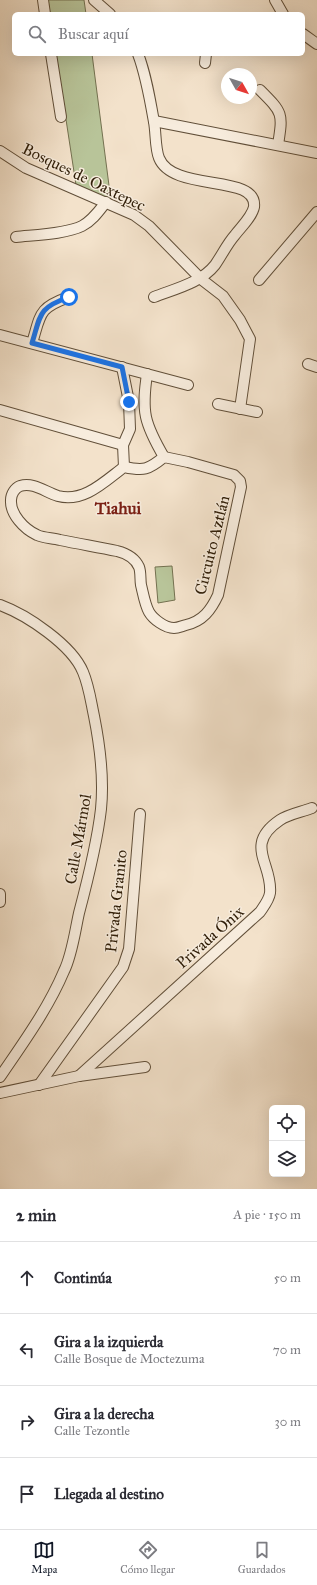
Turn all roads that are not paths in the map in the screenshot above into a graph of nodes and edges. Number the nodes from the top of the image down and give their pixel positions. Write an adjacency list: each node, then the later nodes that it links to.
1 (43, 0): 4 (street)
2 (94, 0): 5 (street)
3 (275, 0): 6 (street)
4 (45, 12)
5 (108, 12)
6 (282, 12)
7 (305, 35): 8 (street)
8 (317, 44)
9 (51, 56): 12 (street)
10 (139, 56): 13 (street)
11 (260, 90): 14 (street)
12 (61, 117)
13 (154, 121): 14 (street); 20 (street)
14 (278, 145): 16 (street)
15 (0, 151): 17 (street, Bosques de Oaxtepec)
16 (317, 153)
17 (106, 202): 19 (street); 20 (street, Bosques de Oaxtepec)
18 (317, 212): 21 (street)
19 (16, 237)
20 (201, 279): 23 (street); 30 (street, Bosques de Oaxtepec)
21 (259, 280)
22 (69, 297): 25 (street)
23 (154, 297)
24 (0, 335): 25 (street)
25 (32, 343): 26 (street)
26 (122, 367): 27 (street); 33 (street)
27 (147, 374): 28 (street); 34 (street)
28 (188, 385)
29 (218, 404): 30 (street)
30 (240, 408): 32 (street)
31 (0, 410): 33 (street)
32 (257, 412)
33 (123, 445): 35 (street)
34 (164, 457): 35 (street); 35 (street, Circuito Aztlán)
35 (124, 467)
36 (0, 606): 43 (street, Calle Mármol)
37 (312, 808): 42 (street, Privada Ónix)
38 (140, 814): 44 (street, Privada Granito)
39 (0, 894): 40 (street)
40 (0, 902)
41 (145, 1067): 42 (street)
42 (79, 1076): 44 (street)
43 (0, 1077)
44 (39, 1085): 45 (street)
45 (0, 1092)

